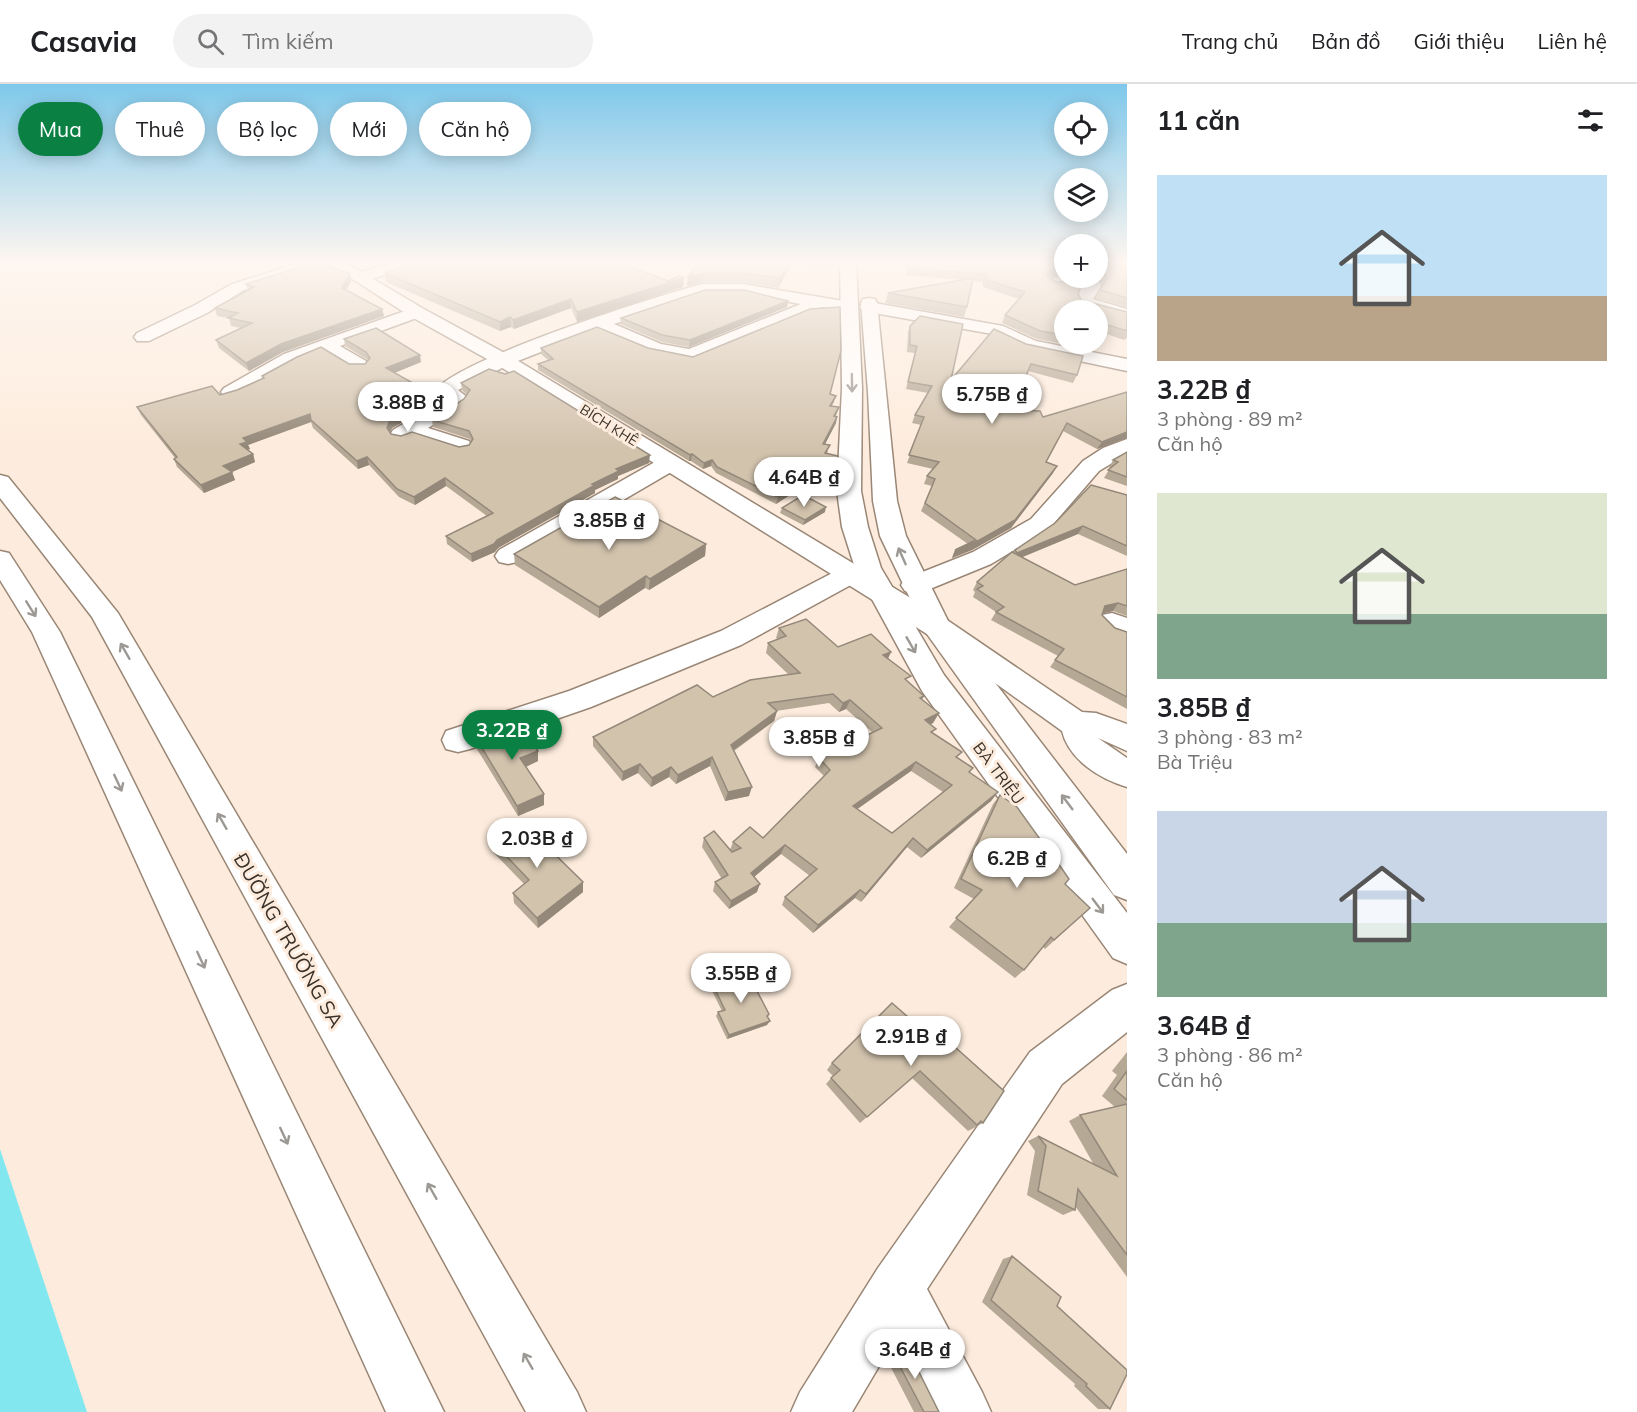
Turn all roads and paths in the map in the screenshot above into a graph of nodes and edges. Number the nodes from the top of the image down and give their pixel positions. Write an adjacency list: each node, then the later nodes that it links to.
1 (170, 324): 10 (main road)
2 (383, 324): 11 (main road)
3 (438, 324): 12 (main road, BÍCH KHÊ)
4 (595, 324): 12 (main road)
5 (599, 324): 6 (main road)
6 (776, 324)
7 (858, 324): 24 (main road, BÀ TRIỆU, one-way to 24)
8 (863, 324): 23 (main road, one-way to 8)
9 (965, 324): 13 (main road)
10 (143, 337)
11 (324, 345): 14 (main road); 15 (main road)
12 (503, 360): 16 (main road); 18 (main road, BÍCH KHÊ)
13 (1126, 360)
14 (359, 365)
15 (231, 392)
16 (461, 446)
17 (1127, 446): 23 (main road)
18 (670, 463): 20 (main road); 22 (main road, BÍCH KHÊ)
19 (0, 482): 35 (main road, ĐƯỜNG TRƯỜNG SA, one-way to 19)
20 (508, 556)
21 (0, 559): 34 (main road, one-way to 34)
22 (849, 575): 24 (main road, BÍCH KHÊ); 28 (main road)
23 (915, 585): 25 (main road)
24 (881, 595): 25 (main road, BÍCH KHÊ); 31 (main road, BÀ TRIỆU, one-way to 31)
25 (937, 627): 26 (main road, BÍCH KHÊ); 30 (main road, one-way to 25)
26 (1077, 725): 27 (main road); 29 (main road)
27 (1127, 739)
28 (458, 740)
29 (1127, 774)
30 (1127, 883)
31 (1127, 945)
32 (1127, 1005): 33 (main road)
33 (897, 1287): 36 (main road); 37 (main road)
34 (416, 1412)
35 (557, 1412)
36 (820, 1412)
37 (962, 1412)

